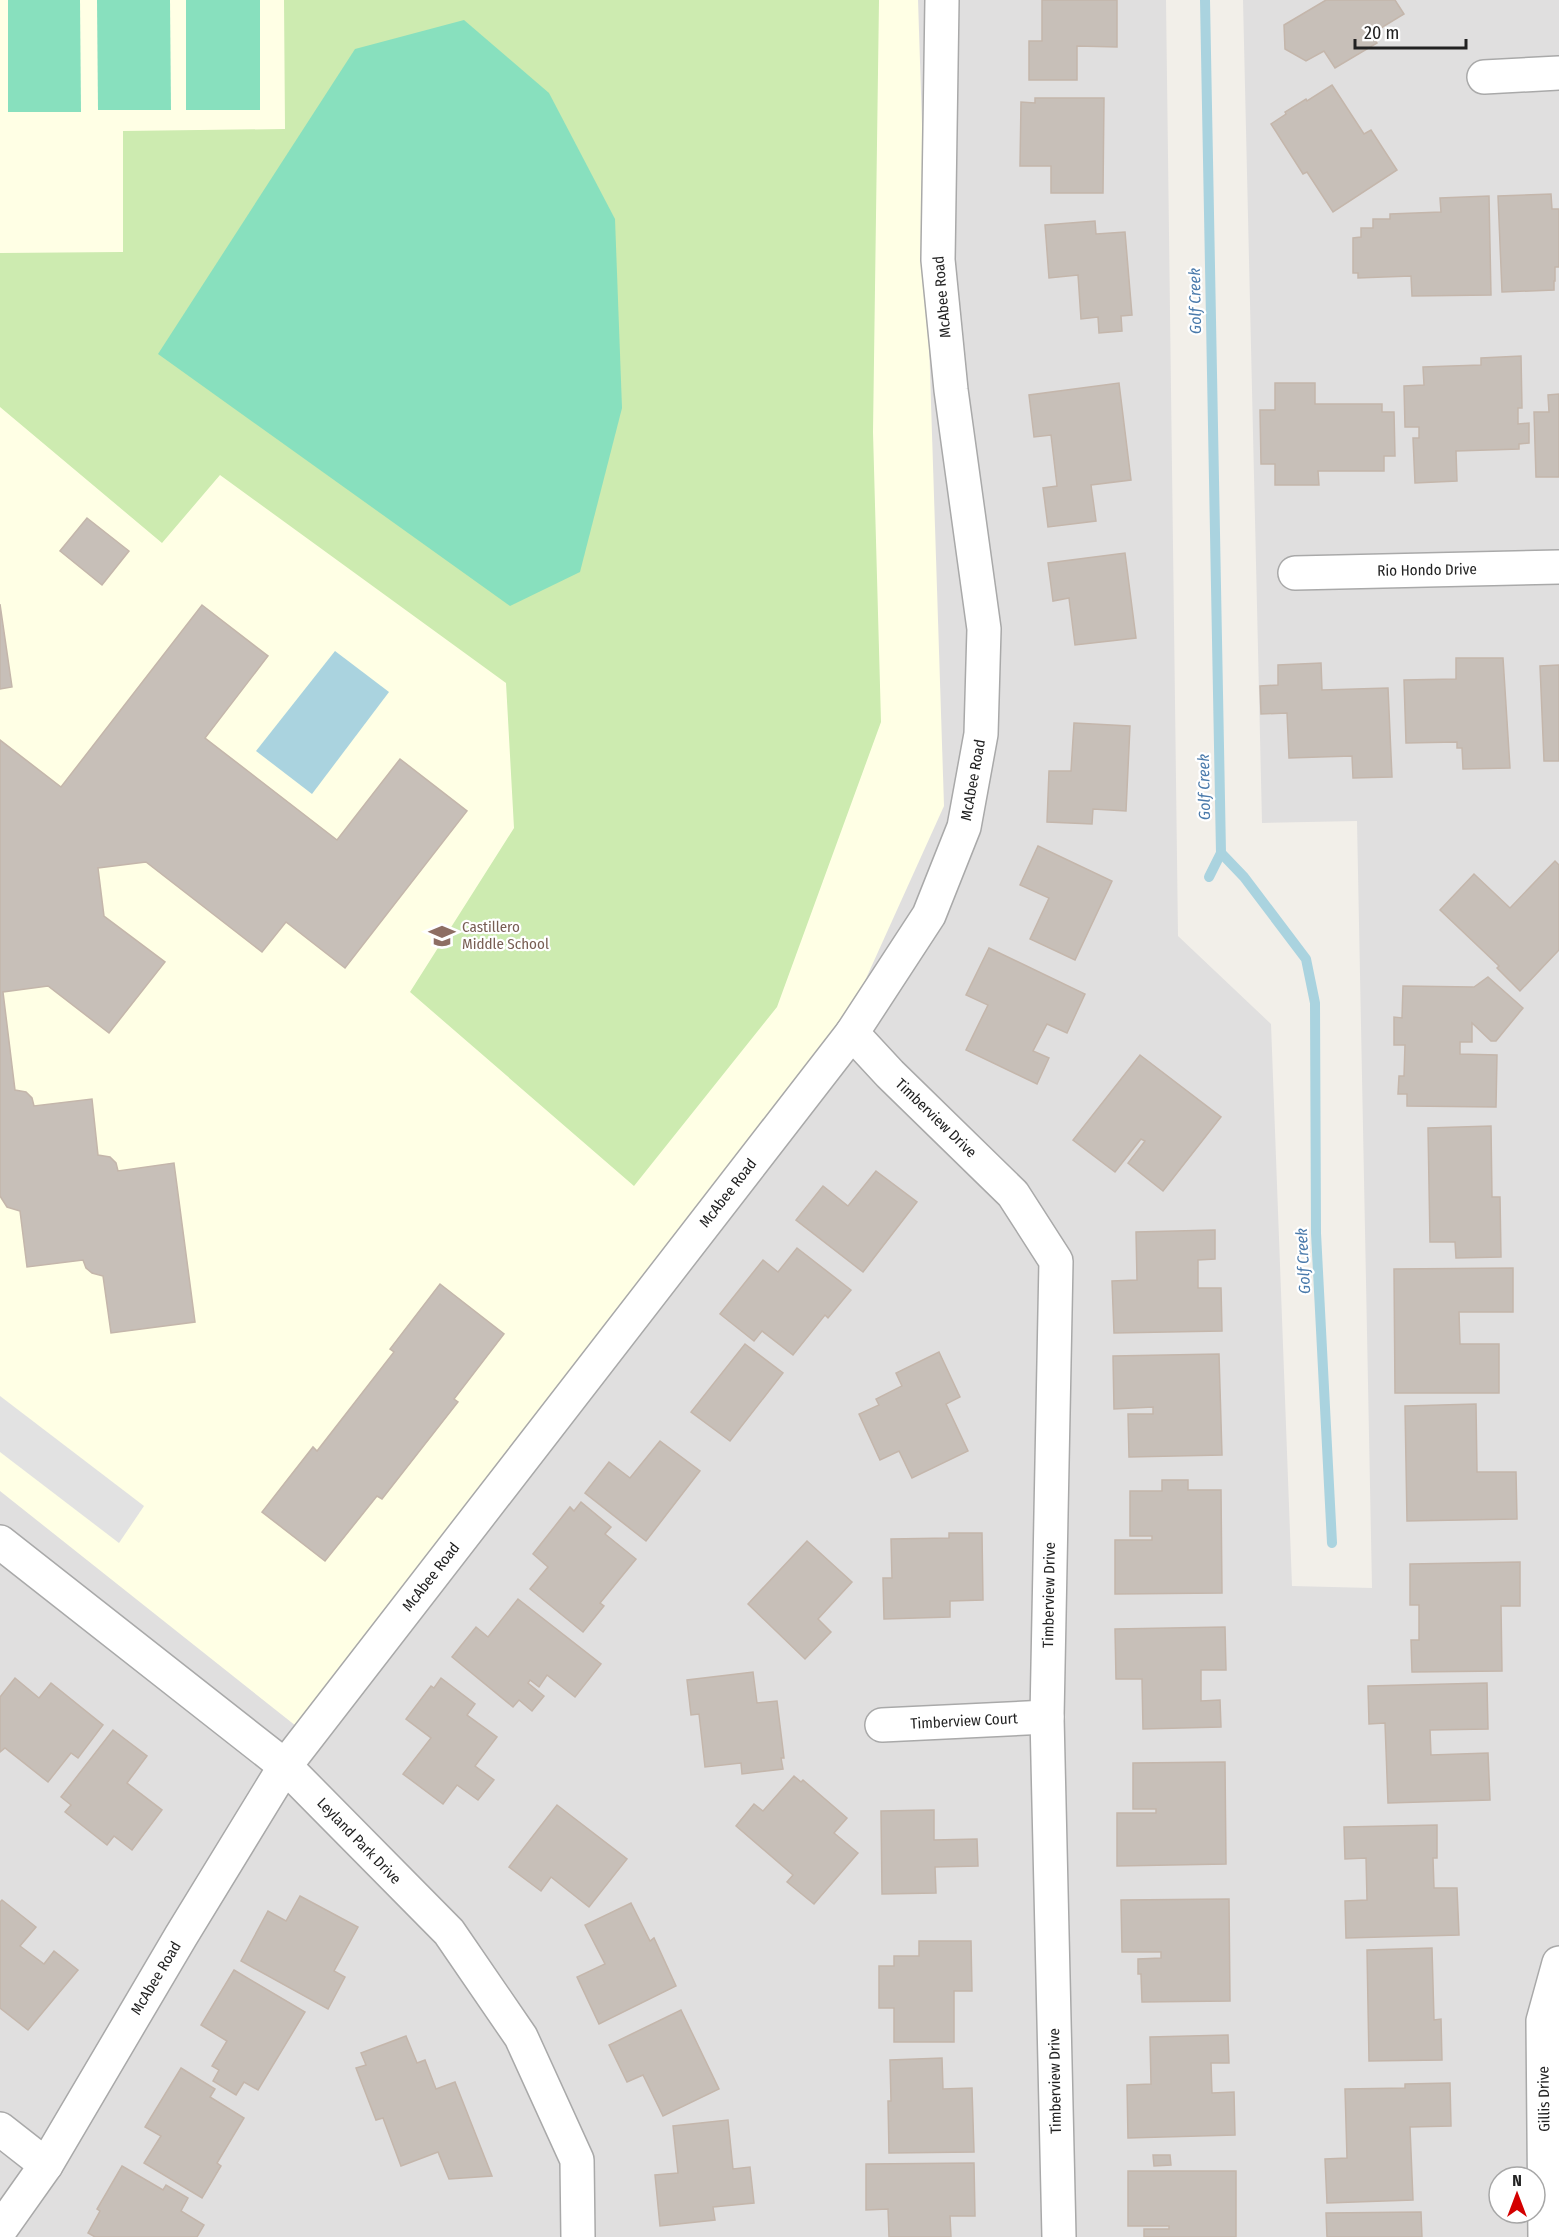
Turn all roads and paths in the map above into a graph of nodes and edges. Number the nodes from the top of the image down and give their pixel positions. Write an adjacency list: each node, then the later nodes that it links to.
1 (942, 0): 6 (street, McAbee Road)
2 (1559, 73): 3 (street)
3 (1484, 76)
4 (1559, 567): 5 (street, Rio Hondo Drive)
5 (1295, 573)
6 (852, 1032): 8 (street, Timberview Drive); 10 (street, McAbee Road)
7 (0, 1542): 10 (street, Leyland Park Drive)
8 (1047, 1717): 9 (street, Timberview Court); 16 (street, Timberview Drive)
9 (882, 1725)
10 (285, 1766): 13 (street, McAbee Road); 15 (street, Leyland Park Drive)
11 (1559, 1963): 17 (street, Gillis Drive)
12 (0, 2129): 13 (street)
13 (46, 2165): 14 (street, McAbee Road)
14 (0, 2230)
15 (578, 2237)
16 (1059, 2237)
17 (1545, 2237)

